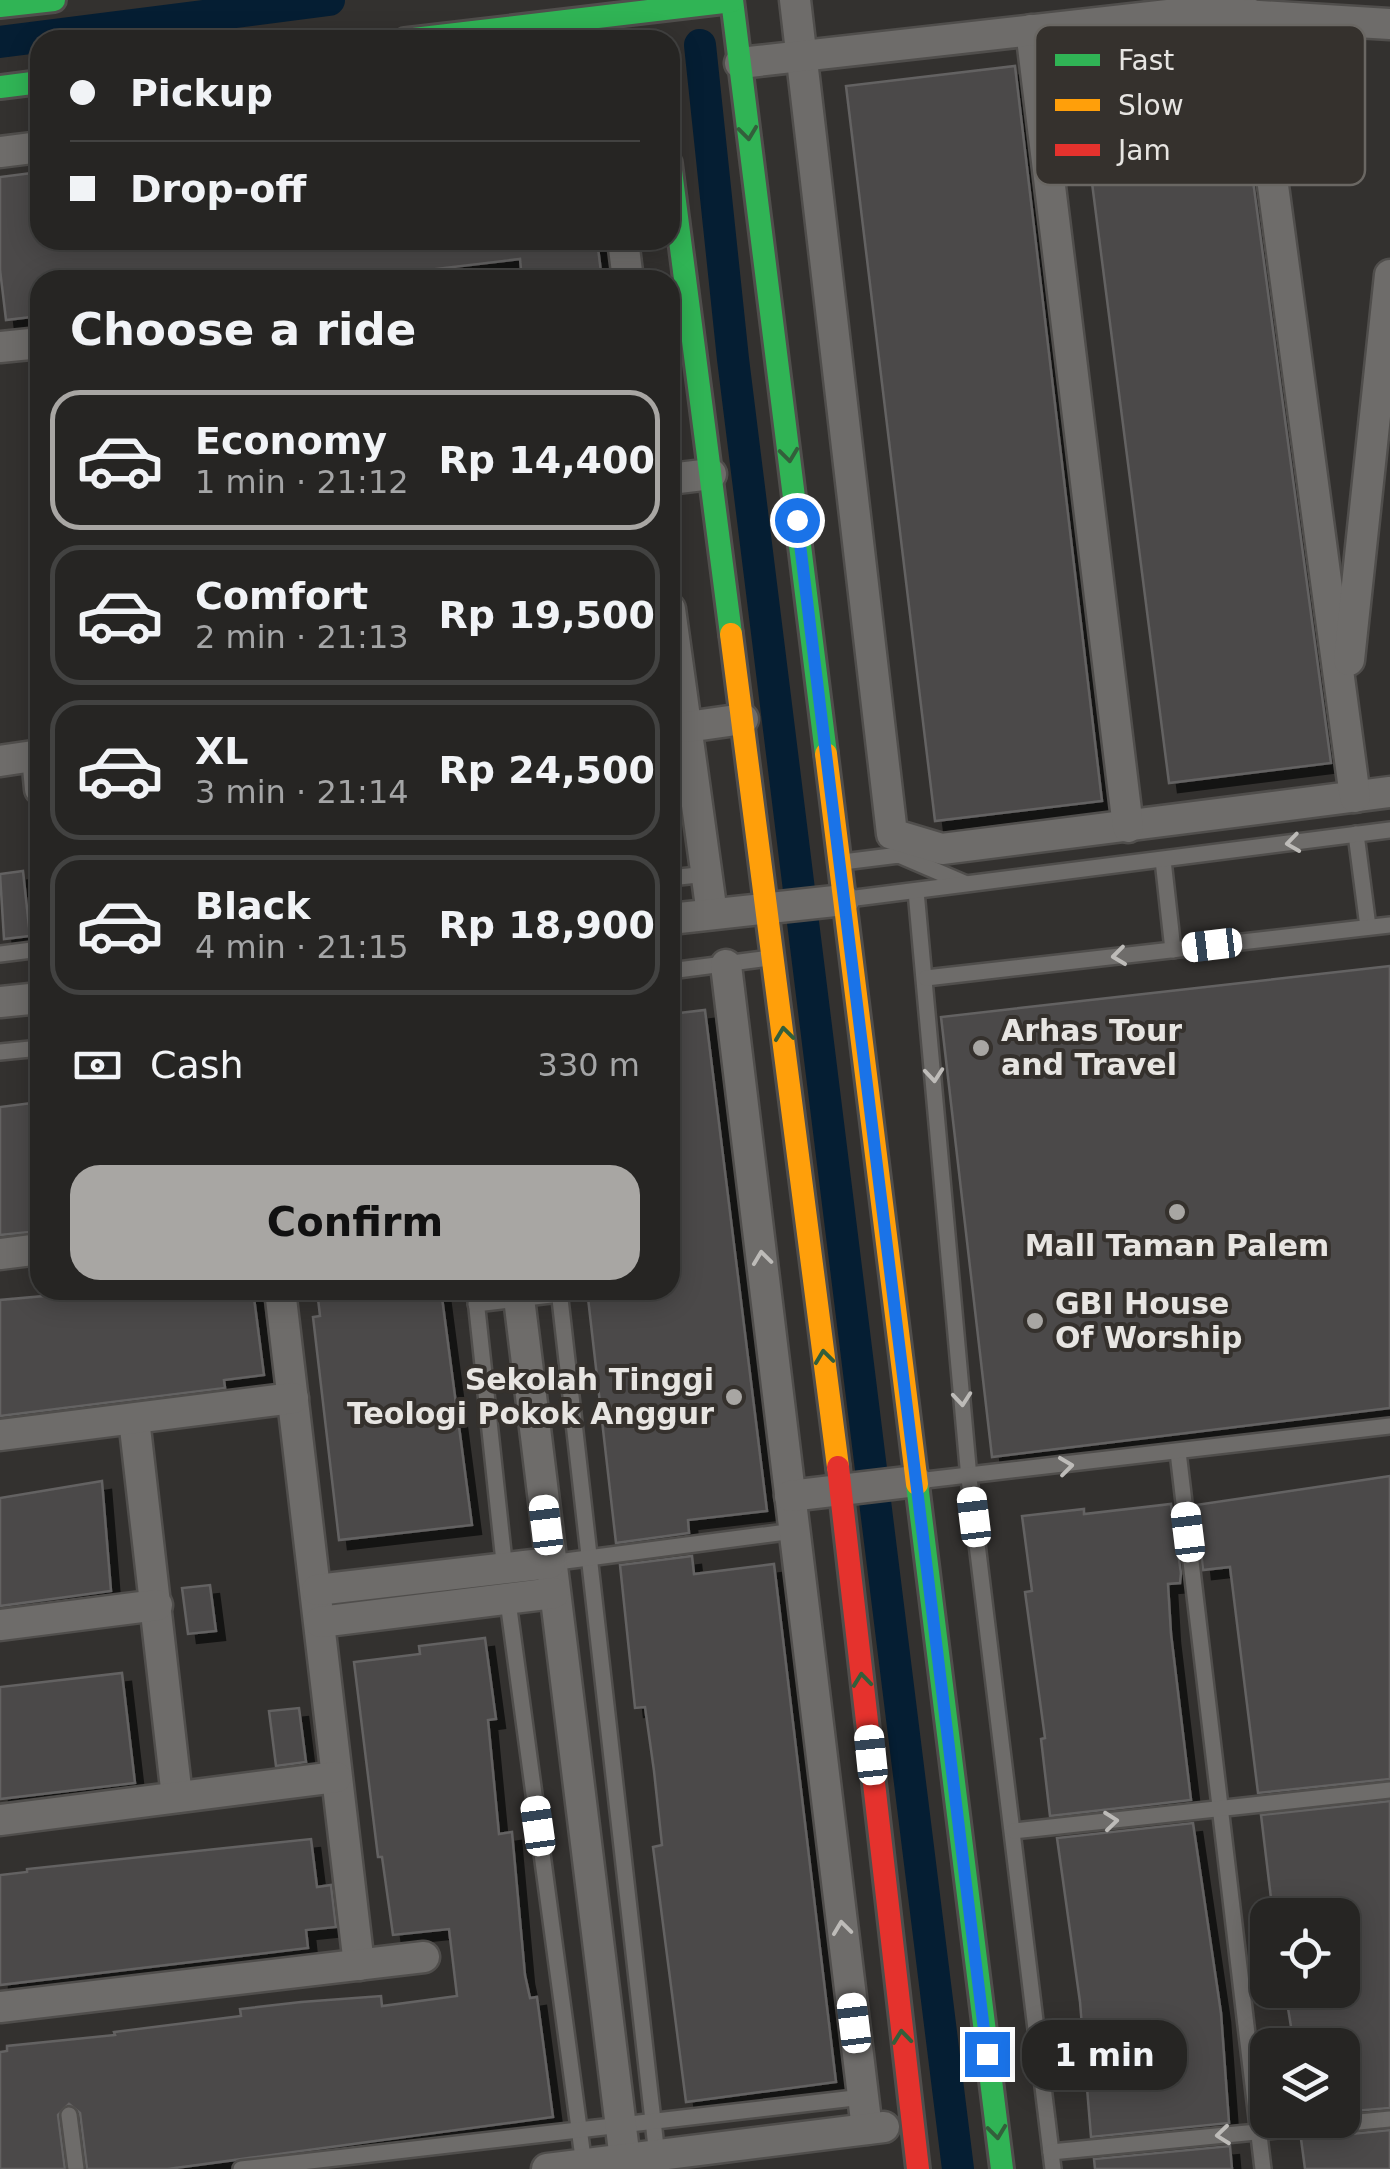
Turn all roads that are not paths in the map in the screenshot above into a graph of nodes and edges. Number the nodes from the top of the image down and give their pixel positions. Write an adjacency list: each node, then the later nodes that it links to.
1 (54, 0): 5 (street)
2 (794, 0): 15 (street)
3 (732, 1): 4 (street); 17 (street)
4 (650, 5): 12 (street); 13 (street)
5 (0, 6)
6 (1195, 6): 7 (street); 9 (street)
7 (1250, 14): 8 (street); 10 (street)
8 (1390, 24)
9 (1065, 25)
10 (1251, 25)
11 (1035, 29): 14 (street)
12 (506, 30)
13 (654, 30)
14 (1031, 30): 15 (street); 16 (street)
15 (802, 57): 17 (street); 38 (street)
16 (1035, 63)
17 (740, 64): 42 (street, one-way to 42)
18 (30, 83): 19 (street)
19 (0, 87)
20 (30, 148): 21 (street)
21 (0, 152)
22 (1050, 185): 38 (street)
23 (1273, 185): 31 (street)
24 (679, 250): 28 (street)
25 (1390, 275): 31 (street)
26 (30, 344): 27 (street)
27 (0, 347)
28 (711, 474): 29 (street); 32 (street)
29 (680, 479)
30 (680, 678): 33 (street)
31 (1344, 710): 37 (street)
32 (743, 719): 33 (street); 48 (street)
33 (687, 727): 43 (street)
34 (30, 757): 35 (street)
35 (0, 760)
36 (1390, 792): 37 (street)
37 (1355, 797): 38 (street)
38 (1128, 828)
39 (1390, 830): 40 (lane)
40 (1356, 834): 41 (lane, one-way to 41); 52 (lane)
41 (1163, 860): 45 (lane); 54 (lane)
42 (839, 863): 45 (lane); 47 (street)
43 (708, 874): 44 (lane); 49 (street)
44 (680, 877)
45 (967, 884): 46 (lane)
46 (916, 892): 47 (lane); 59 (lane)
47 (835, 901): 48 (street); 76 (street)
48 (775, 907): 49 (street); 56 (street)
49 (712, 914): 50 (street)
50 (680, 918)
51 (1390, 925): 52 (lane)
52 (1368, 928): 54 (lane)
53 (30, 950): 55 (lane)
54 (1173, 950): 59 (lane, one-way to 59)
55 (0, 954)
56 (774, 958): 57 (lane); 77 (street, one-way to 56)
57 (726, 965): 58 (lane); 78 (street, one-way to 57)
58 (680, 970)
59 (926, 978): 75 (lane, one-way to 75)
60 (30, 999): 61 (street)
61 (0, 1002)
62 (30, 1049): 63 (lane)
63 (0, 1052)
64 (30, 1250): 65 (street)
65 (0, 1254)
66 (281, 1300): 70 (street)
67 (476, 1300): 82 (lane)
68 (520, 1300): 81 (street)
69 (560, 1300): 80 (lane)
70 (294, 1398): 71 (street); 83 (street)
71 (134, 1419): 73 (street); 86 (street)
72 (1390, 1426): 74 (lane)
73 (0, 1435)
74 (1178, 1452): 75 (lane, one-way to 74); 92 (lane)
75 (969, 1478): 76 (lane); 95 (lane)
76 (905, 1482): 77 (street); 121 (street, one-way to 121)
77 (849, 1489): 78 (street); 94 (street, one-way to 77)
78 (790, 1496): 79 (street)
79 (794, 1531): 80 (lane); 96 (street)
80 (587, 1558): 81 (lane); 104 (lane)
81 (550, 1563): 82 (street); 84 (street)
82 (505, 1568): 83 (street); 85 (lane)
83 (317, 1590): 87 (street)
84 (554, 1593): 85 (street); 107 (street)
85 (508, 1599): 87 (street); 109 (lane)
86 (157, 1605): 88 (street); 91 (street)
87 (320, 1622): 89 (street)
88 (0, 1625)
89 (336, 1778): 91 (street); 98 (street)
90 (1390, 1790): 92 (lane)
91 (177, 1797): 93 (street)
92 (1223, 1808): 95 (lane, one-way to 92); 100 (lane)
93 (0, 1820)
94 (879, 1831): 96 (street); 106 (street, one-way to 94)
95 (1014, 1831): 113 (lane)
96 (831, 1839): 101 (street, one-way to 96)
97 (424, 1958): 98 (street)
98 (359, 1965): 99 (street)
99 (0, 2007)
100 (1250, 2051)
101 (863, 2097): 104 (lane); 108 (street)
102 (69, 2114): 117 (lane)
103 (1390, 2119): 105 (lane)
104 (654, 2121): 107 (lane); 114 (lane)
105 (1360, 2122)
106 (912, 2124): 108 (street); 120 (street)
107 (620, 2125): 109 (lane); 112 (street)
108 (867, 2129): 114 (street)
109 (579, 2130): 115 (lane); 116 (lane)
110 (1250, 2133): 113 (lane, one-way to 113)
111 (1260, 2138): 122 (lane)
112 (625, 2160): 114 (street); 115 (street)
113 (1052, 2161)
114 (658, 2162)
115 (584, 2164): 119 (street)
116 (316, 2165): 118 (lane)
117 (76, 2169)
118 (241, 2169)
119 (547, 2169)
120 (918, 2169)
121 (1002, 2169)
122 (1263, 2169)

